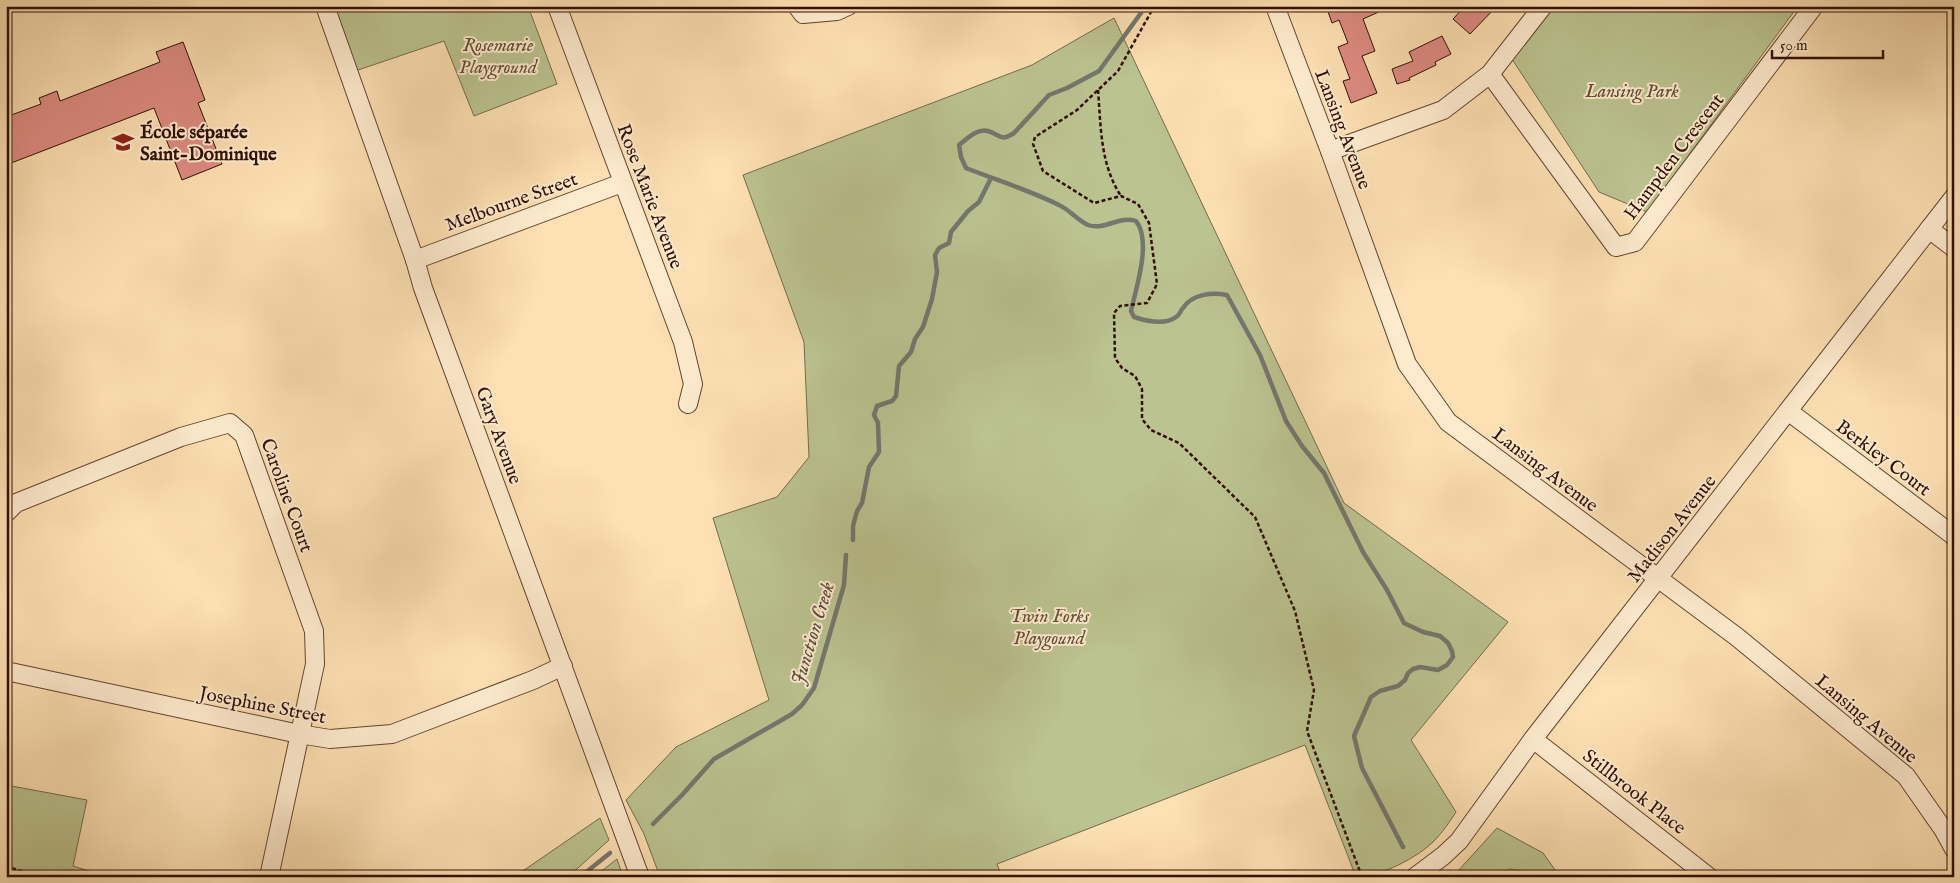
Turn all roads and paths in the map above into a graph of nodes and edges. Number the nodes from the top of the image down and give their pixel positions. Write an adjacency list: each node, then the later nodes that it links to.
1 (325, 6): 17 (street, Gary Avenue)
2 (557, 6): 12 (street, Rose Marie Avenue)
3 (848, 6): 8 (street)
4 (1156, 6): 10 (path)
5 (1274, 6): 11 (street, Lansing Avenue)
6 (1543, 6): 9 (street)
7 (1814, 6): 9 (street, Hampden Crescent)
8 (800, 10)
9 (1490, 74): 11 (street)
10 (1098, 90): 13 (path); 13 (path)
11 (1330, 151): 22 (street, Lansing Avenue)
12 (622, 183): 17 (street, Melbourne Street); 18 (street, Rose Marie Avenue)
13 (1121, 196): 32 (path)
14 (1954, 197): 15 (street, Madison Avenue)
15 (1930, 229): 16 (street); 19 (street, Madison Avenue)
16 (1954, 248)
17 (415, 260): 23 (street, Gary Avenue)
18 (688, 404)
19 (1788, 411): 21 (street, Berkley Court); 22 (street, Madison Avenue)
20 (6, 513): 25 (street, Caroline Court)
21 (1954, 536)
22 (1658, 580): 26 (street, Madison Avenue); 27 (street, Lansing Avenue)
23 (563, 666): 25 (street, Josephine Street); 31 (street, Gary Avenue)
24 (6, 671): 25 (street, Josephine Street)
25 (299, 734): 30 (street)
26 (1533, 739): 33 (street, Madison Avenue); 34 (street, Stillbrook Place)
27 (1954, 849)
28 (6, 866): 29 (path)
29 (39, 877)
30 (269, 877)
31 (640, 877)
32 (1362, 877)
33 (1415, 877)
34 (1709, 877)

